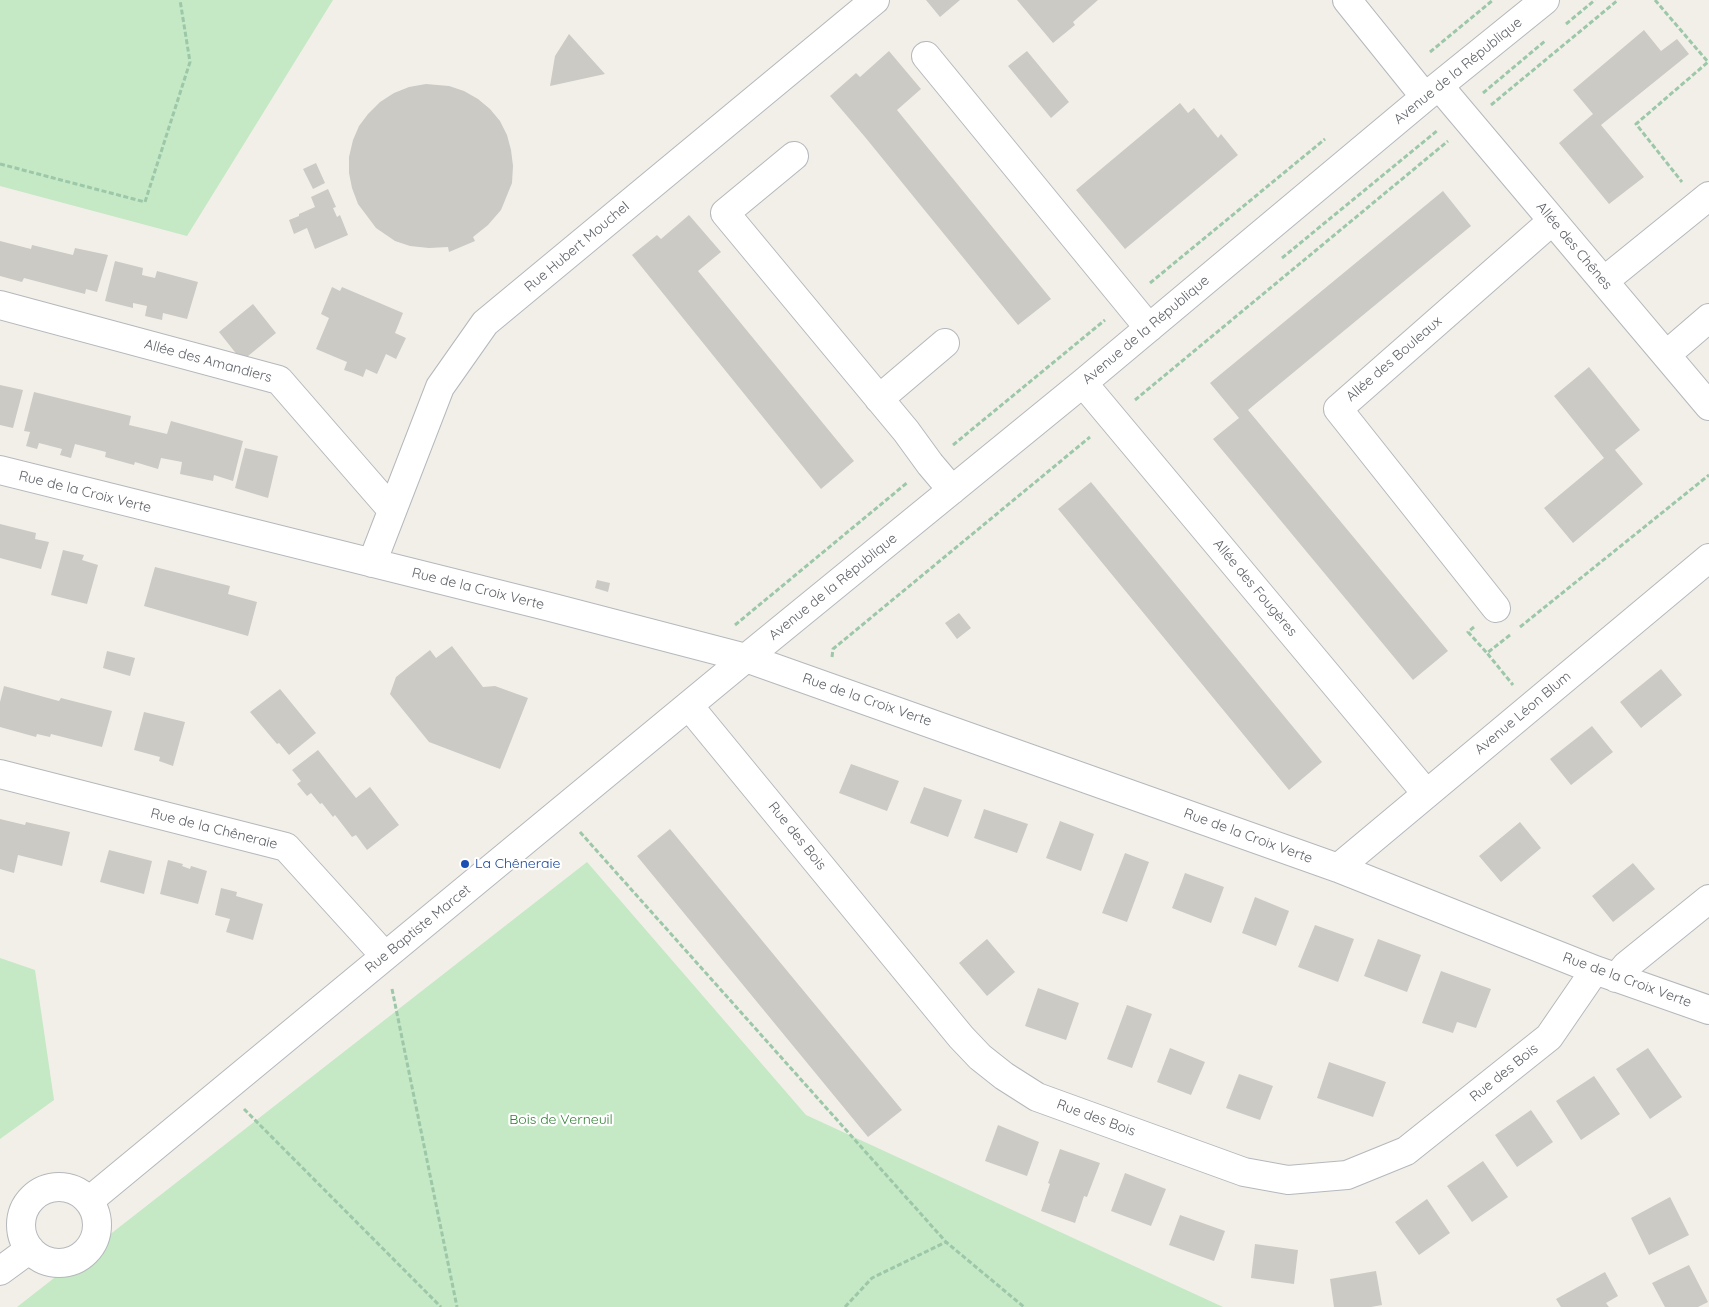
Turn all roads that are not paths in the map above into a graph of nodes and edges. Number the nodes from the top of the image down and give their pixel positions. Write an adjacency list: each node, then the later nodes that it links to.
1 (875, 0): 20 (street, Rue Hubert Mouchel)
2 (1347, 0): 5 (street, Allée des Chênes)
3 (1545, 0): 5 (street, Avenue de la République)
4 (926, 56): 12 (street)
5 (1432, 92): 8 (street, Allée des Chênes); 12 (street, Avenue de la République)
6 (794, 156): 16 (street)
7 (1704, 200): 9 (street)
8 (1552, 221): 9 (street, Allée des Chênes); 23 (street, Allée des Bouleaux)
9 (1604, 281): 14 (street, Allée des Chênes)
10 (0, 305): 20 (street, Allée des Amandiers)
11 (1709, 318): 14 (street)
12 (1149, 328): 15 (street, Avenue de la République)
13 (945, 343): 16 (street)
14 (1666, 355): 17 (street, Allée des Chênes)
15 (1083, 383): 19 (street, Avenue de la République); 27 (street, Allée des Fougères)
16 (879, 398): 19 (street)
17 (1709, 406)
18 (0, 470): 22 (street, Rue de la Croix Verte)
19 (952, 490): 24 (street, Avenue de la République)
20 (392, 510): 22 (street, Rue Hubert Mouchel)
21 (1709, 558): 27 (street, Avenue Léon Blum)
22 (372, 564): 24 (street, Rue de la Croix Verte)
23 (1496, 608)
24 (746, 658): 25 (street, Rue Baptiste Marcet); 28 (street, Rue de la Croix Verte)
25 (689, 706): 30 (street, Rue Baptiste Marcet); 31 (street, Rue des Bois)
26 (0, 774): 30 (street, Rue de la Chêneraie)
27 (1426, 793): 28 (street, Avenue Léon Blum)
28 (1338, 868): 31 (street, Rue de la Croix Verte)
29 (1709, 899): 31 (street, Rue des Bois)
30 (385, 956): 33 (street, Rue Baptiste Marcet)
31 (1606, 974): 32 (street, Rue de la Croix Verte)
32 (1709, 1010)
33 (90, 1200): 34 (street); 34 (street)
34 (30, 1249): 35 (street)
35 (0, 1272)

